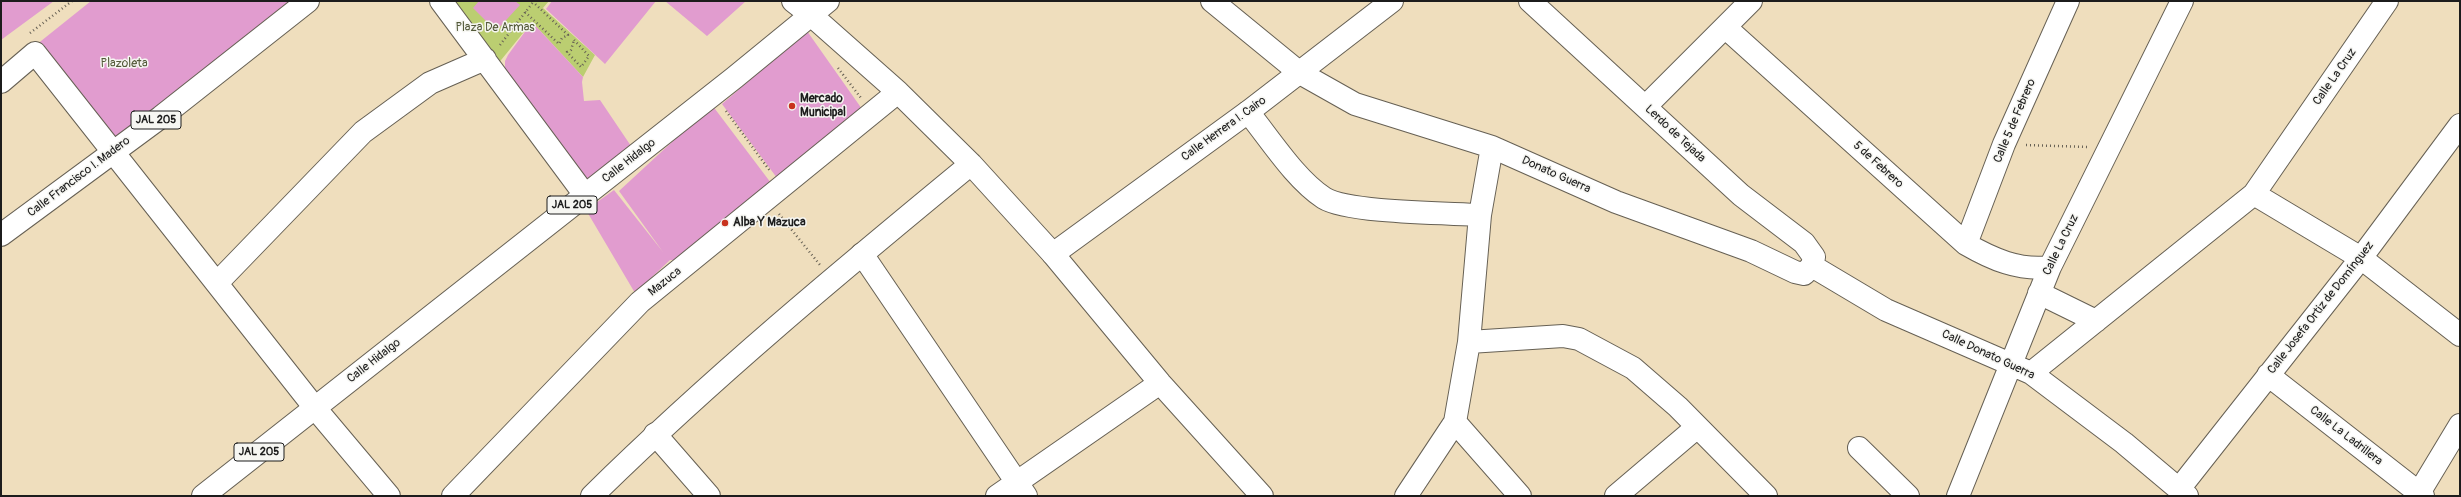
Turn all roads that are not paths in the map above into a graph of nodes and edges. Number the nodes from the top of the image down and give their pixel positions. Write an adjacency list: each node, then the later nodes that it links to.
1 (308, 1): 22 (street, Calle Francisco I. Madero / JAL 205)
2 (441, 1): 14 (street)
3 (793, 1): 12 (street)
4 (828, 1): 12 (street, Calle Hidalgo / JAL 205)
5 (1212, 1): 15 (street, Donato Guerra)
6 (1392, 1): 15 (street, Calle Herrera I. Cairo)
7 (1530, 1): 18 (street, Lerdo de Tejada)
8 (1751, 1): 13 (street)
9 (2068, 1): 28 (street, Calle 5 de Febrero)
10 (2182, 1): 33 (street, Calle La Cruz)
11 (2387, 1): 24 (street, Calle La Cruz)
12 (811, 15): 17 (street); 25 (street, Calle Hidalgo / JAL 205)
13 (1725, 27): 18 (street); 28 (street, 5 de Febrero)
14 (491, 54): 25 (street); 34 (street)
15 (1300, 73): 19 (street, Calle Herrera I. Cairo); 21 (street, Donato Guerra)
16 (1, 82): 22 (street)
17 (898, 92): 23 (street); 54 (street, Mazuca)
18 (1646, 106): 32 (street, Lerdo de Tejada)
19 (1248, 112): 26 (street); 30 (street, Calle Herrera I. Cairo)
20 (2460, 125): 31 (street, Calle Josefa Ortiz de Domínguez)
21 (1492, 146): 26 (street); 32 (street, Donato Guerra)
22 (112, 151): 27 (street, Calle Francisco I. Madero / JAL 205); 34 (street)
23 (971, 164): 29 (street); 30 (street)
24 (2254, 194): 31 (street); 36 (street, Calle La Cruz)
25 (585, 195): 43 (street, Calle Hidalgo / JAL 205)
26 (1480, 216): 38 (street)
27 (1, 235)
28 (1966, 244): 33 (street, 5 de Febrero)
29 (862, 254): 47 (street); 49 (street)
30 (1053, 254): 42 (street)
31 (2361, 258): 37 (street); 41 (street, Calle Josefa Ortiz de Domínguez)
32 (1812, 266): 39 (street, Calle Donato Guerra)
33 (2050, 267): 35 (street, Calle La Cruz)
34 (217, 283): 43 (street)
35 (2039, 293): 36 (street); 39 (street, Calle La Cruz)
36 (2096, 321): 40 (street, Calle La Cruz)
37 (2460, 335)
38 (1469, 342): 44 (street); 46 (street)
39 (2010, 363): 40 (street, Calle Donato Guerra); 64 (street, Calle La Cruz)
40 (2031, 373): 50 (street, Calle Donato Guerra)
41 (2268, 376): 50 (street, Calle Josefa Ortiz de Domínguez); 51 (street, Calle La Ladrillera)
42 (1160, 383): 49 (street); 58 (street)
43 (315, 408): 52 (street, JAL 205); 53 (street)
44 (1455, 422): 59 (street); 60 (street)
45 (2460, 425): 51 (street)
46 (1696, 428): 61 (street); 62 (street)
47 (655, 434): 55 (street); 56 (street)
48 (1859, 448): 63 (street)
49 (1022, 489): 57 (street)
50 (2183, 493)
51 (2421, 494)
52 (203, 496)
53 (389, 496)
54 (453, 496)
55 (592, 496)
56 (709, 496)
57 (998, 496)
58 (1262, 496)
59 (1406, 496)
60 (1520, 496)
61 (1616, 496)
62 (1766, 496)
63 (1908, 496)
64 (1958, 496)

